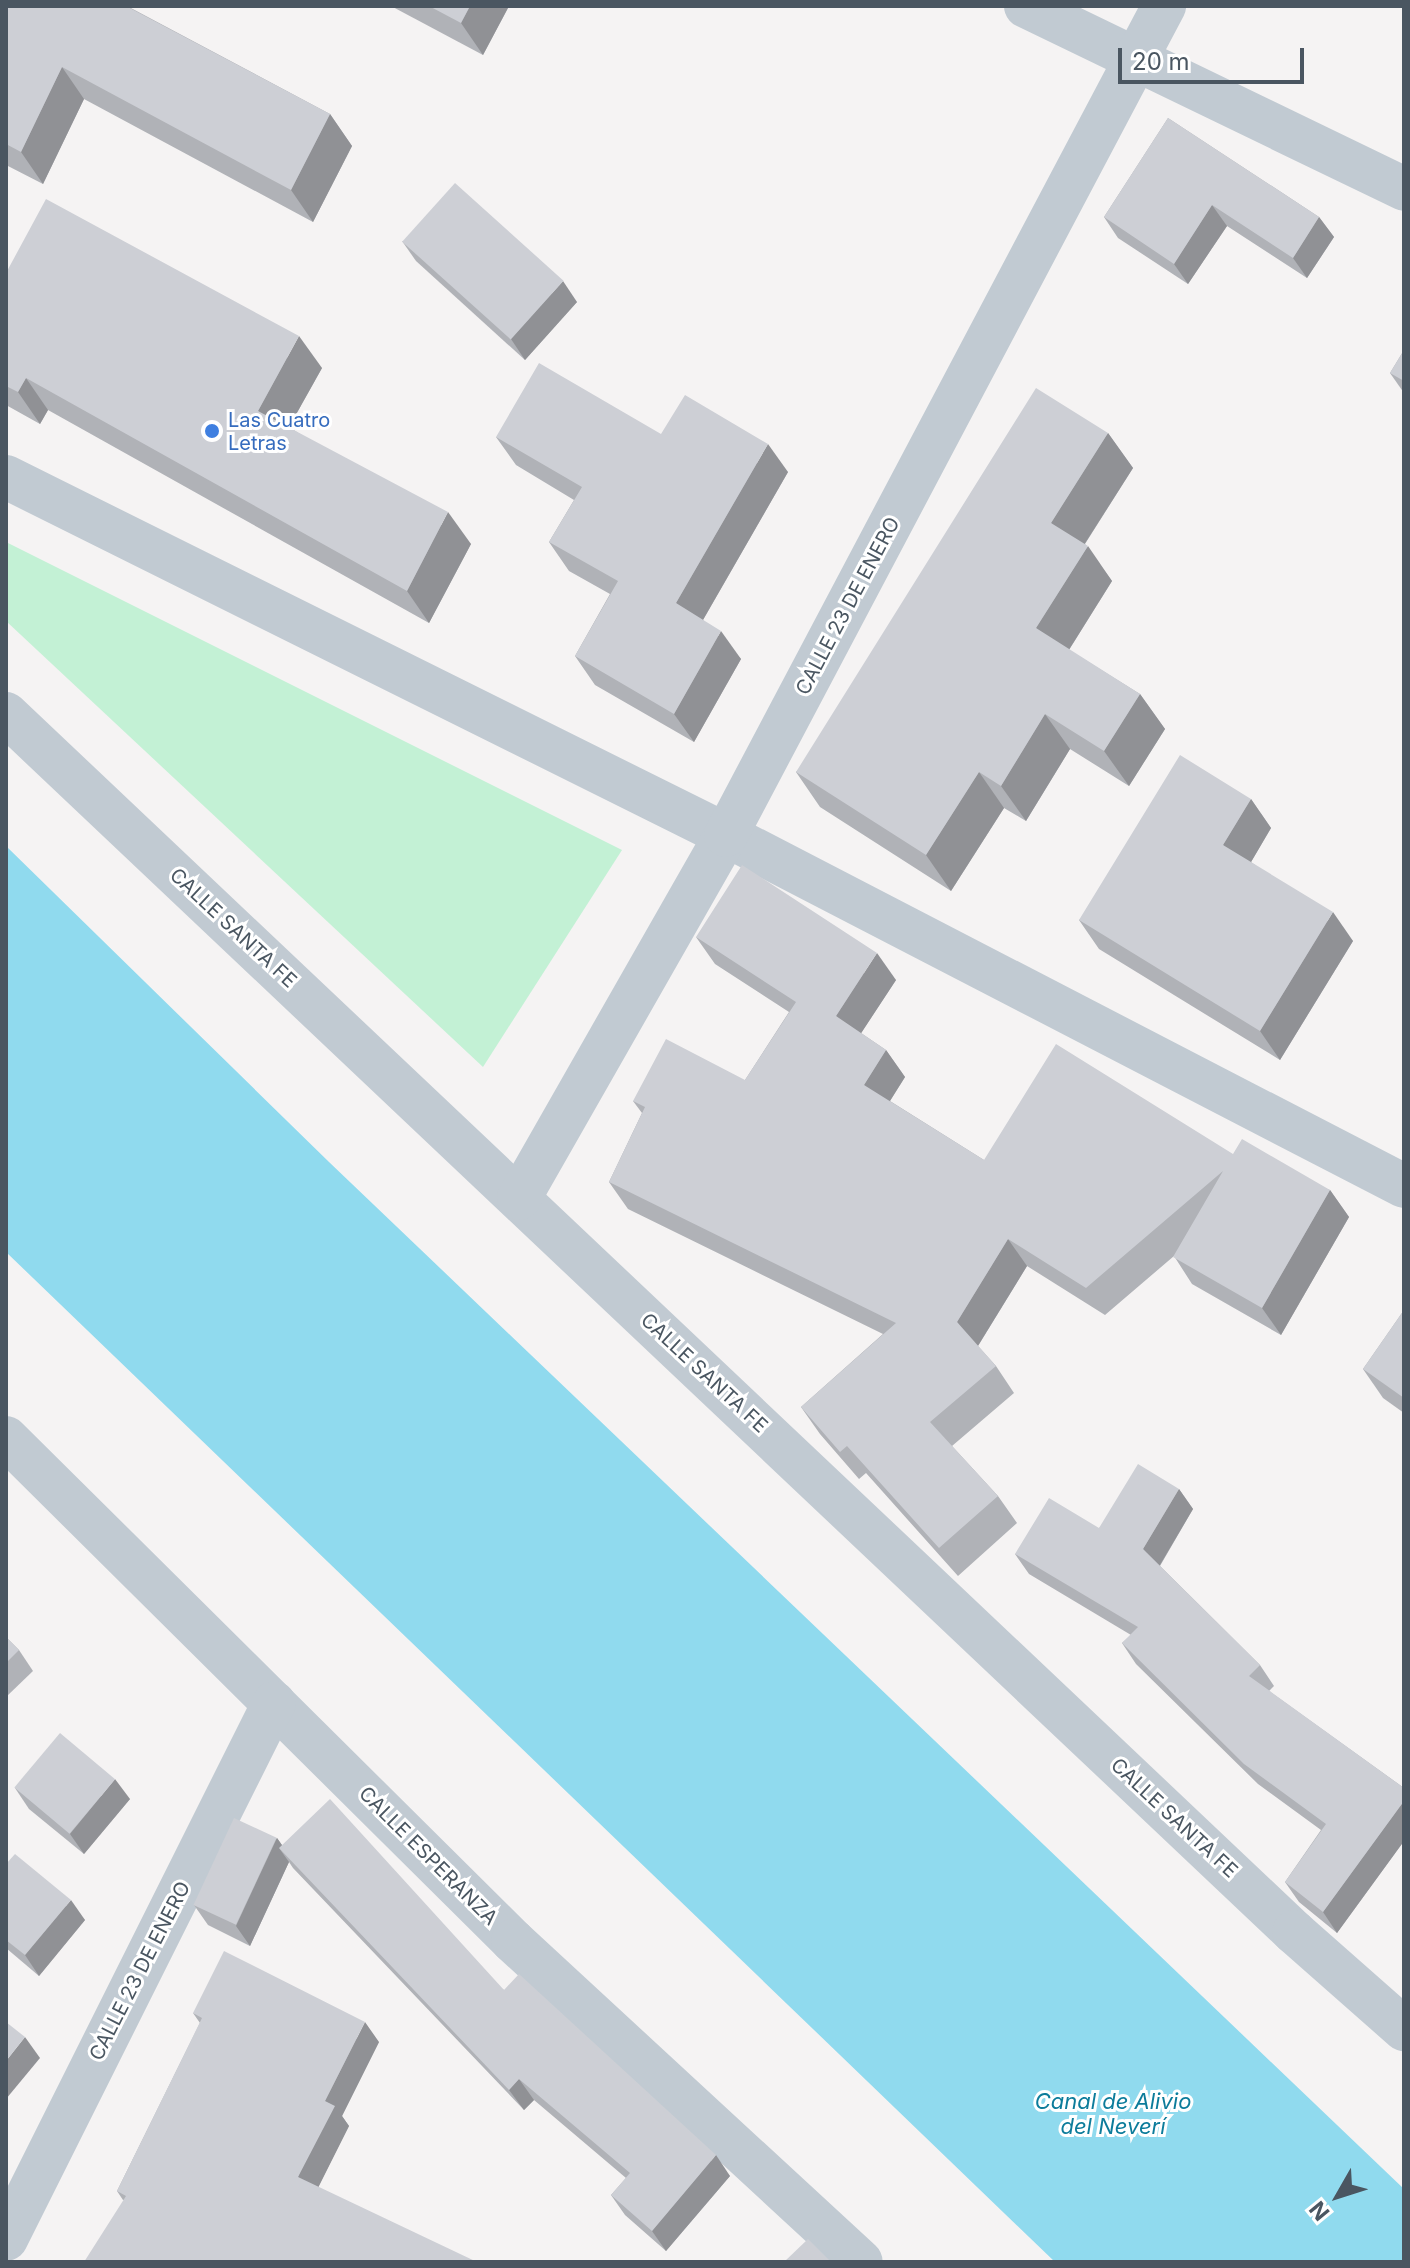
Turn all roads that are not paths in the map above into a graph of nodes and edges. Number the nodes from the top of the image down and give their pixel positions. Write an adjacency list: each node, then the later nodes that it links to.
1 (1026, 6): 3 (street)
2 (1164, 6): 3 (street, CALLE 23 DE ENERO)
3 (1137, 61): 4 (street); 7 (street, CALLE 23 DE ENERO)
4 (1404, 189)
5 (6, 477): 7 (street)
6 (6, 714): 9 (street, CALLE SANTA FE)
7 (726, 835): 8 (street); 9 (street, CALLE 23 DE ENERO)
8 (1404, 1186)
9 (519, 1198): 12 (street, CALLE SANTA FE)
10 (8, 1442): 11 (street, CALLE ESPERANZA)
11 (274, 1703): 13 (street, CALLE 23 DE ENERO); 14 (street, CALLE ESPERANZA)
12 (1404, 2029)
13 (6, 2239)
14 (861, 2262)

